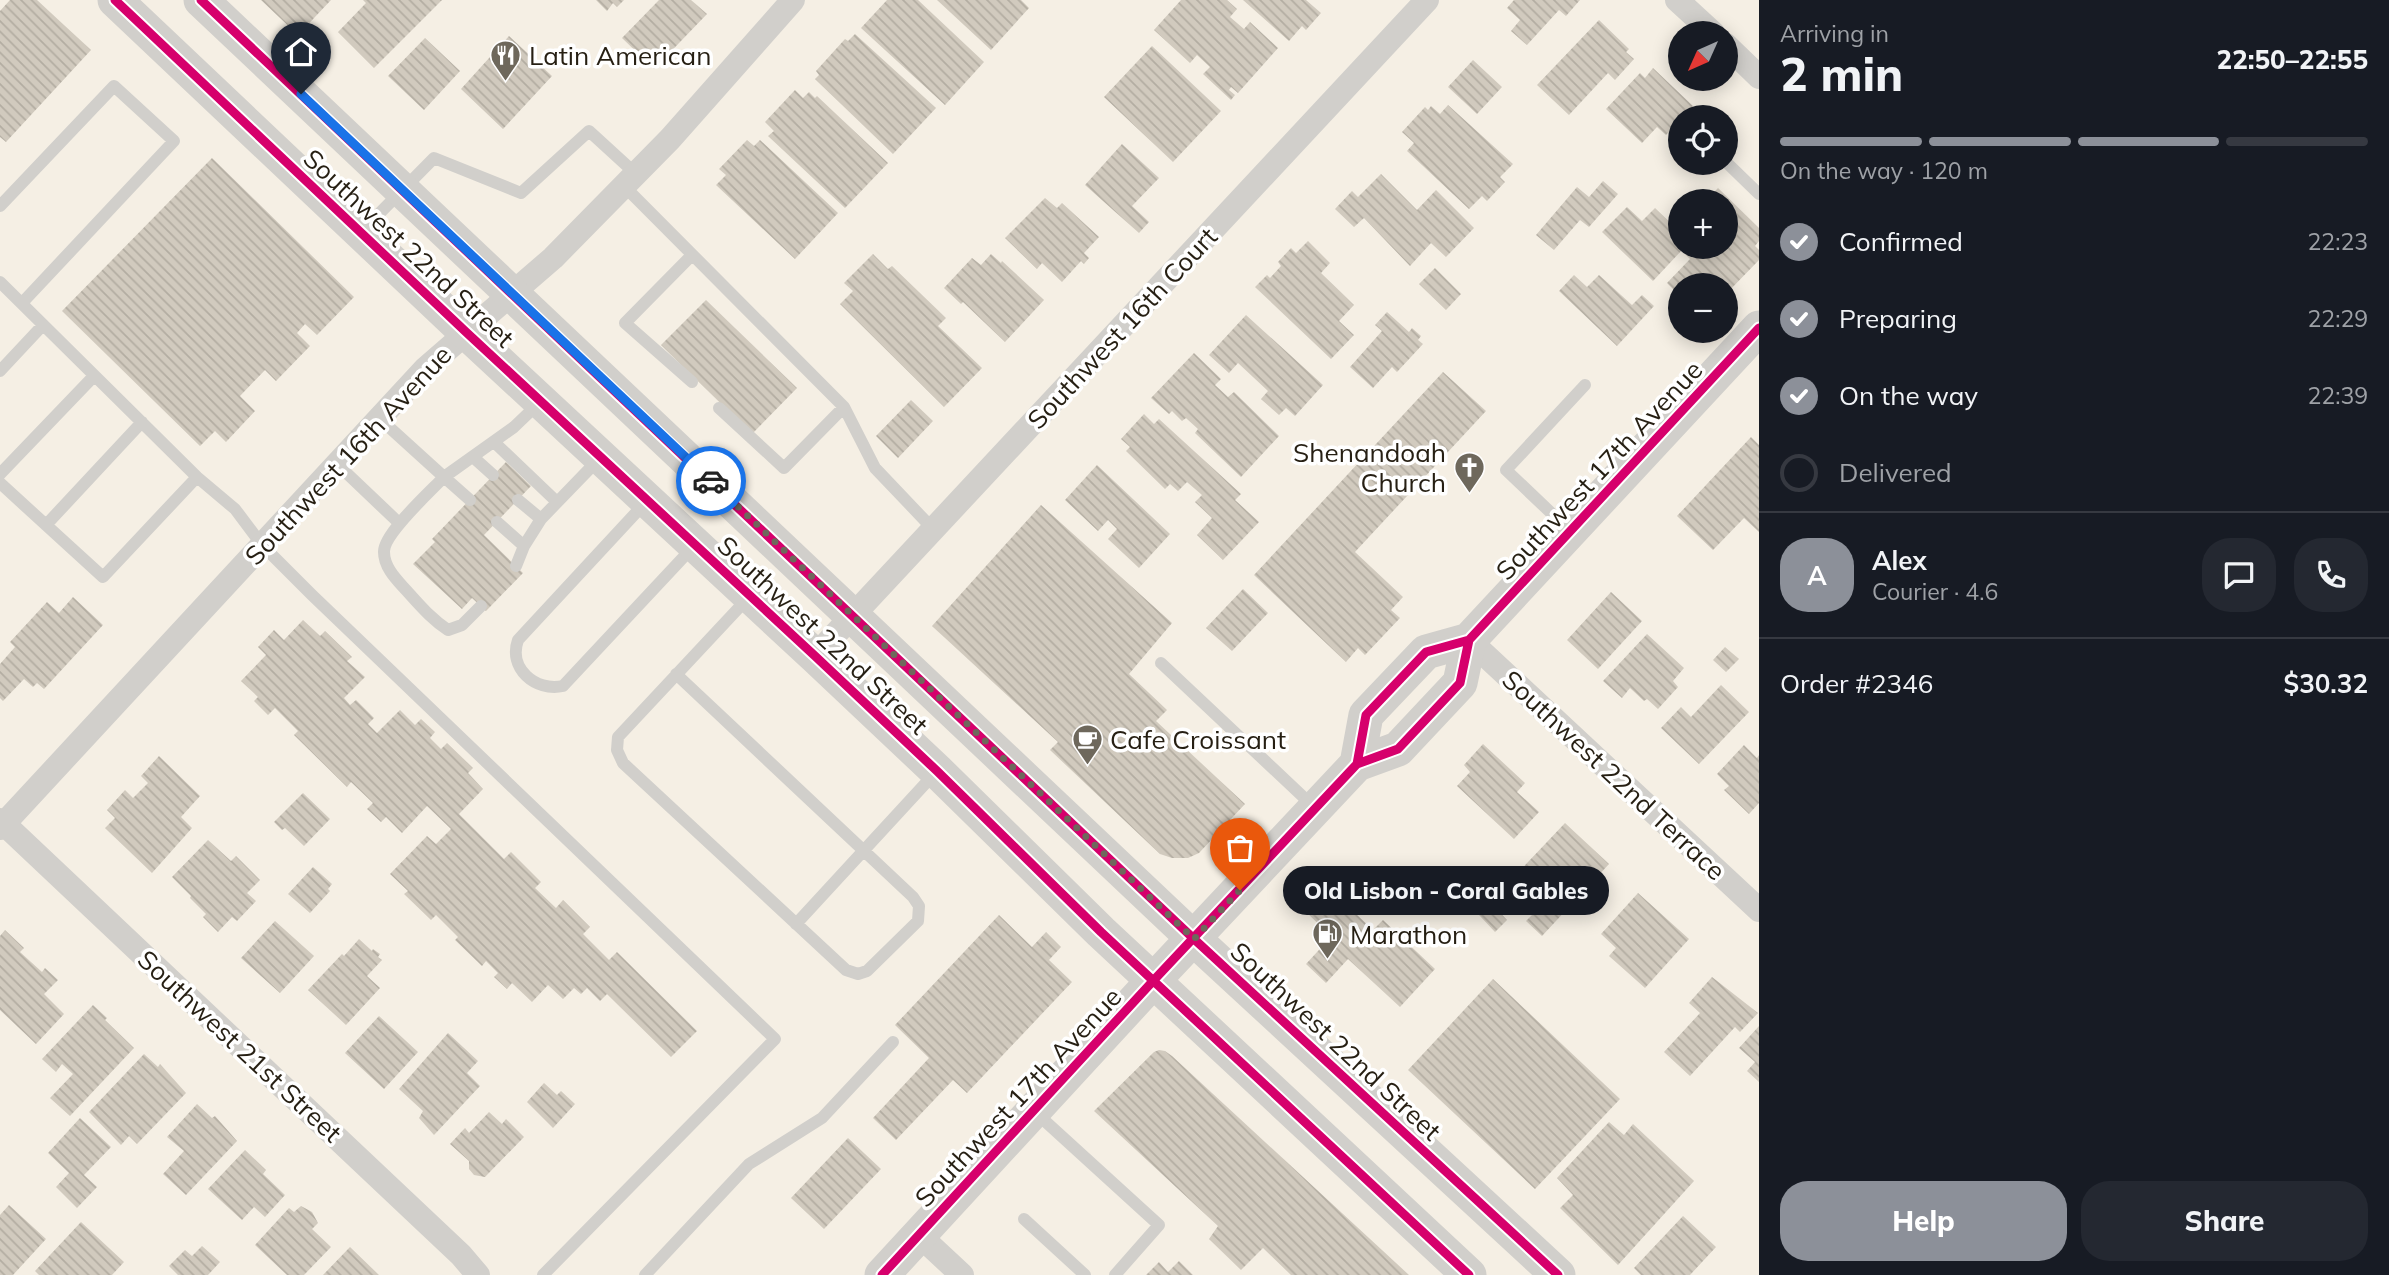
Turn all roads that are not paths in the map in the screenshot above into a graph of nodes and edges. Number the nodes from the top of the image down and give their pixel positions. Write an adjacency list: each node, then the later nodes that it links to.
1 (115, 0): 14 (main road, Southwest 22nd Street)
2 (201, 0): 11 (main road, Southwest 22nd Street)
3 (792, 0): 10 (street, Southwest 16th Avenue)
4 (1427, 0): 48 (street, Southwest 16th Court)
5 (1677, 0): 6 (street)
6 (1700, 21)
7 (1738, 57): 8 (street)
8 (1759, 77)
9 (1738, 174): 12 (lane)
10 (630, 180): 11 (lane); 15 (lane); 17 (street, Southwest 16th Avenue)
11 (402, 189): 14 (lane); 17 (main road, Southwest 22nd Street)
12 (1759, 194)
13 (0, 206): 18 (lane)
14 (361, 233): 20 (main road, Southwest 22nd Street)
15 (692, 255): 24 (lane); 27 (lane)
16 (0, 282): 18 (lane)
17 (512, 293): 20 (street, Southwest 16th Avenue); 56 (main road, Southwest 22nd Street)
18 (22, 303): 19 (lane)
19 (43, 325): 22 (lane); 23 (lane)
20 (466, 332): 26 (main road, Southwest 22nd Street); 29 (street, Southwest 16th Avenue)
21 (1753, 346): 49 (main road, Southwest 17th Avenue)
22 (0, 371)
23 (94, 376): 30 (lane); 35 (lane)
24 (692, 383)
25 (1585, 385): 49 (lane)
26 (541, 401): 31 (lane); 33 (main road, Southwest 22nd Street)
27 (844, 407): 28 (lane); 48 (lane)
28 (719, 408)
29 (379, 418): 34 (street, Southwest 16th Avenue); 38 (lane)
30 (142, 422): 37 (lane); 47 (lane)
31 (494, 442): 32 (lane); 43 (lane)
32 (473, 457): 36 (lane); 38 (lane)
33 (601, 457): 42 (main road, Southwest 22nd Street); 43 (lane)
34 (337, 464): 46 (lane); 50 (street, Southwest 16th Avenue)
35 (0, 474)
36 (493, 475)
37 (197, 477): 47 (lane); 50 (lane)
38 (444, 477): 40 (lane); 46 (lane)
39 (0, 483): 47 (lane)
40 (470, 500)
41 (518, 500): 44 (lane)
42 (648, 500): 52 (main road, Southwest 22nd Street); 52 (lane)
43 (557, 502): 44 (lane)
44 (541, 519): 51 (lane)
45 (497, 522): 51 (lane)
46 (399, 523): 55 (lane)
47 (46, 525)
48 (934, 530): 56 (street, Southwest 16th Court)
49 (1571, 532): 57 (main road, Southwest 17th Avenue)
50 (262, 545): 64 (street, Southwest 16th Avenue); 75 (lane)
51 (524, 545): 53 (lane)
52 (695, 545): 54 (main road, Southwest 22nd Street)
53 (516, 566)
54 (751, 595): 58 (main road, Southwest 22nd Street); 60 (lane)
55 (481, 606)
56 (854, 616): 58 (street, Southwest 16th Court); 68 (main road, Southwest 22nd Street)
57 (1469, 640): 61 (main road, Southwest 17th Avenue); 61 (main road); 66 (street, Southwest 22nd Terrace)
58 (815, 656): 62 (main road, Southwest 22nd Street)
59 (1161, 663): 63 (lane)
60 (676, 674): 65 (lane); 67 (lane)
61 (1357, 764): 63 (main road, Southwest 17th Avenue)
62 (937, 771): 65 (lane); 69 (main road, Southwest 22nd Street)
63 (1315, 808): 68 (main road, Southwest 17th Avenue)
64 (1, 824): 74 (street, Southwest 21st Street)
65 (865, 850): 67 (lane); 67 (lane)
66 (1759, 910)
67 (796, 923)
68 (1194, 939): 69 (main road, Southwest 17th Avenue); 82 (main road, Southwest 22nd Street)
69 (1153, 981): 71 (main road, Southwest 17th Avenue); 81 (main road, Southwest 22nd Street)
70 (893, 1042): 76 (lane)
71 (1034, 1111): 73 (main road, Southwest 17th Avenue); 80 (lane)
72 (1024, 1219): 79 (lane)
73 (919, 1235): 77 (main road, Southwest 17th Avenue); 78 (street)
74 (478, 1275)
75 (542, 1275)
76 (645, 1275)
77 (882, 1275)
78 (962, 1275)
79 (1085, 1275)
80 (1115, 1275)
81 (1469, 1275)
82 (1558, 1275)

